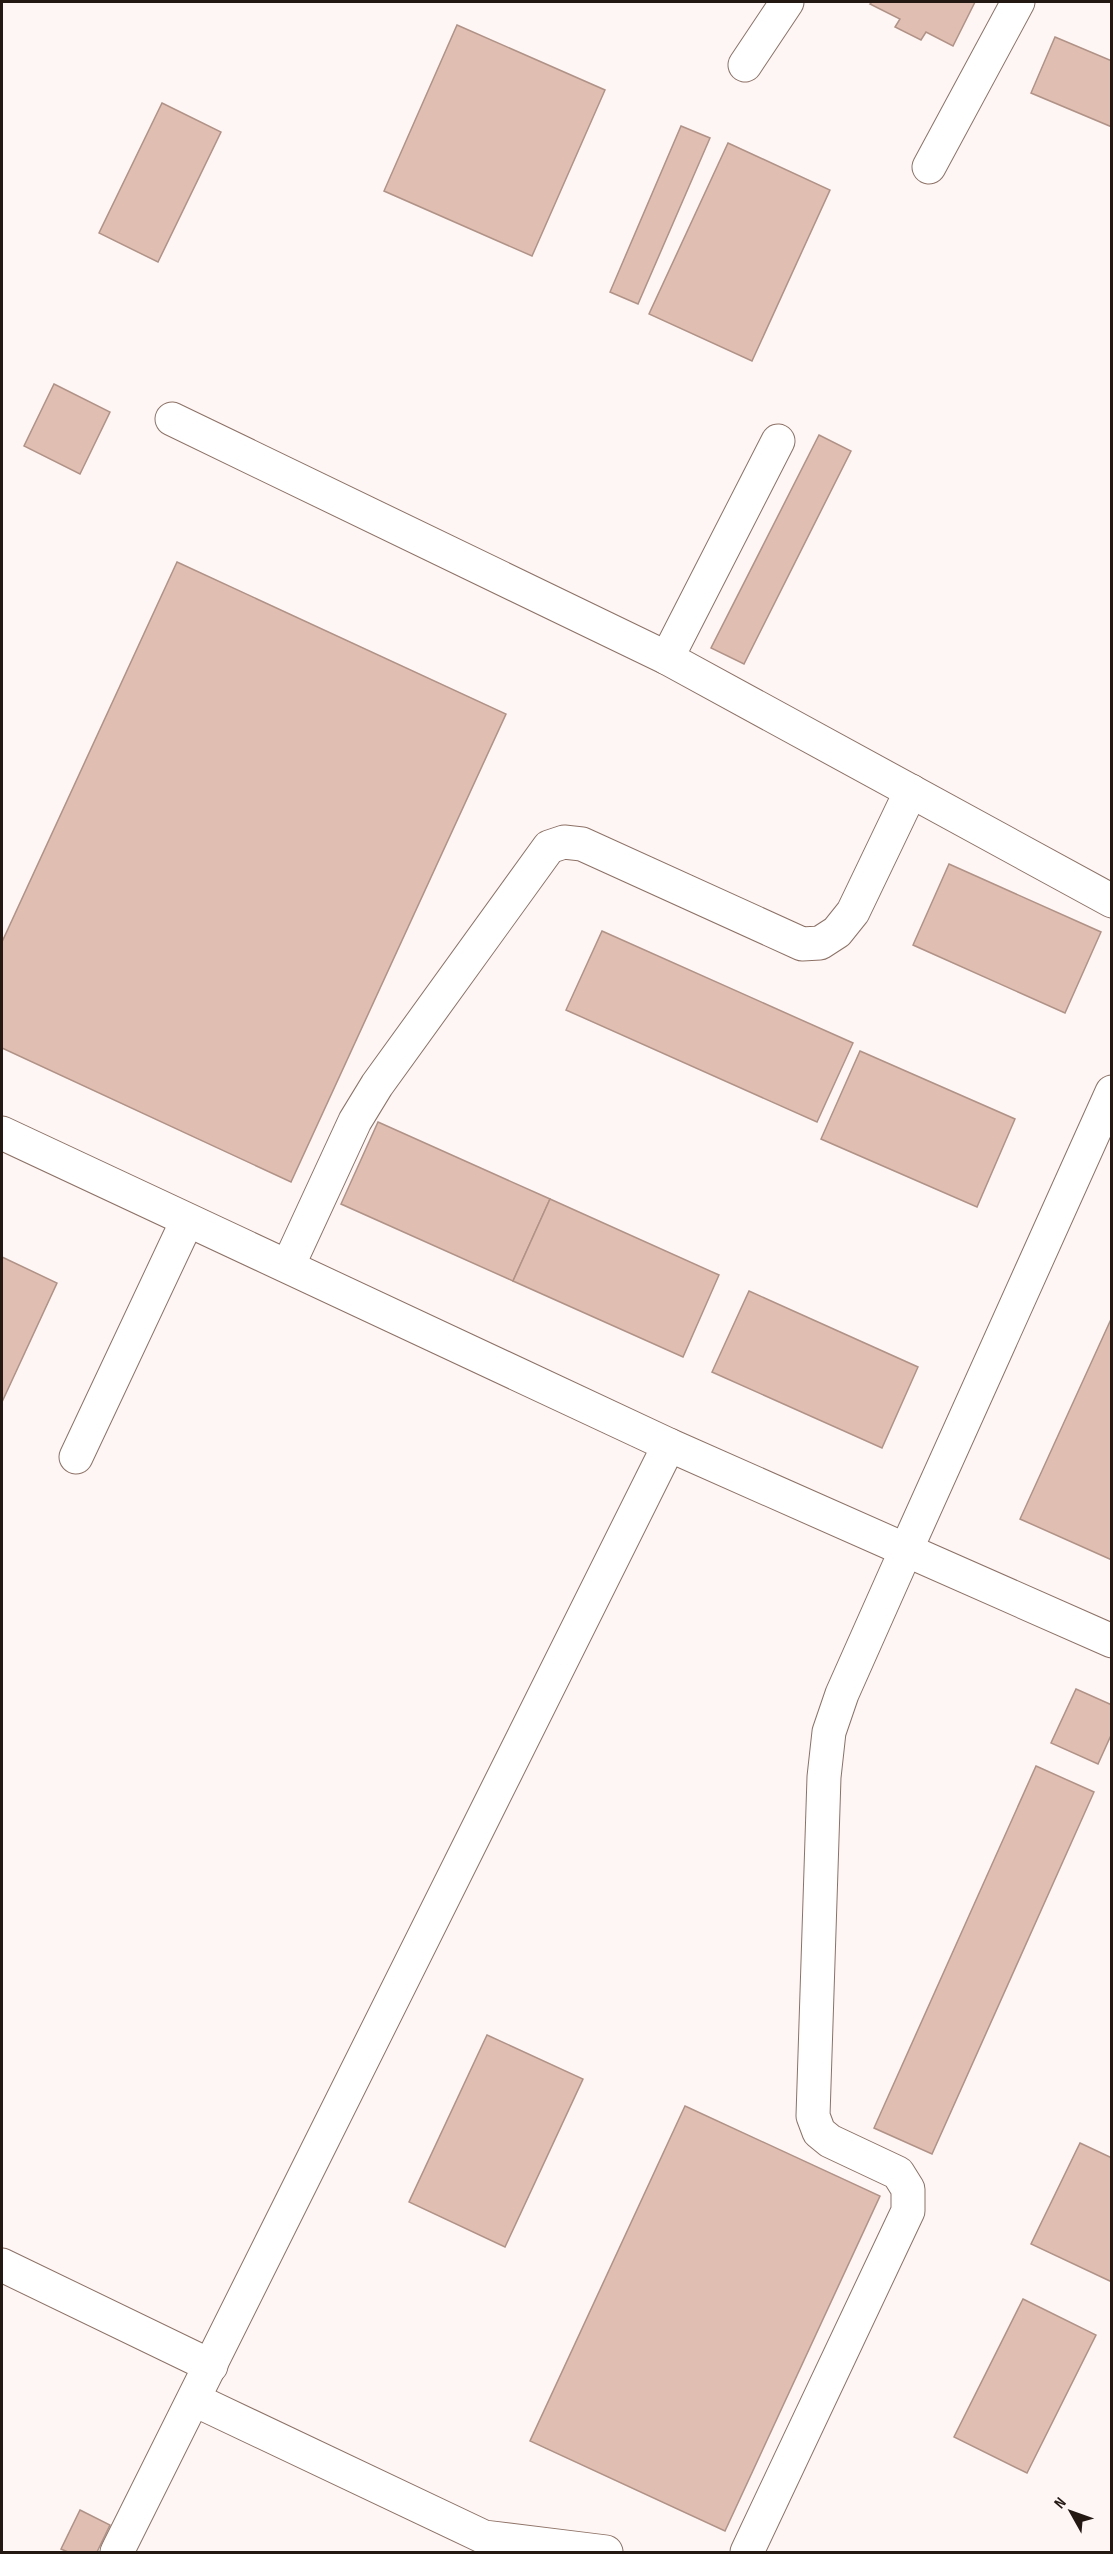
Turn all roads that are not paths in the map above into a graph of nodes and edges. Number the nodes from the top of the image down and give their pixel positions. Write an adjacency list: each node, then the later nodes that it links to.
1 (787, 2): 3 (lane)
2 (1018, 2): 4 (lane)
3 (745, 65)
4 (929, 167)
5 (171, 419): 7 (lane)
6 (778, 441): 7 (lane)
7 (667, 658): 8 (lane)
8 (911, 791): 9 (lane); 13 (lane)
9 (1112, 901)
10 (1112, 1092): 16 (lane)
11 (2, 1133): 12 (lane)
12 (188, 1221): 13 (lane); 15 (lane)
13 (288, 1266): 14 (lane)
14 (669, 1445): 16 (lane); 19 (lane)
15 (76, 1457)
16 (906, 1550): 17 (lane); 24 (lane)
17 (1112, 1641)
18 (2, 2265): 19 (lane)
19 (211, 2366): 20 (lane)
20 (195, 2400): 21 (lane); 22 (lane)
21 (480, 2545): 23 (lane)
22 (117, 2553)
23 (606, 2553)
24 (747, 2553)

